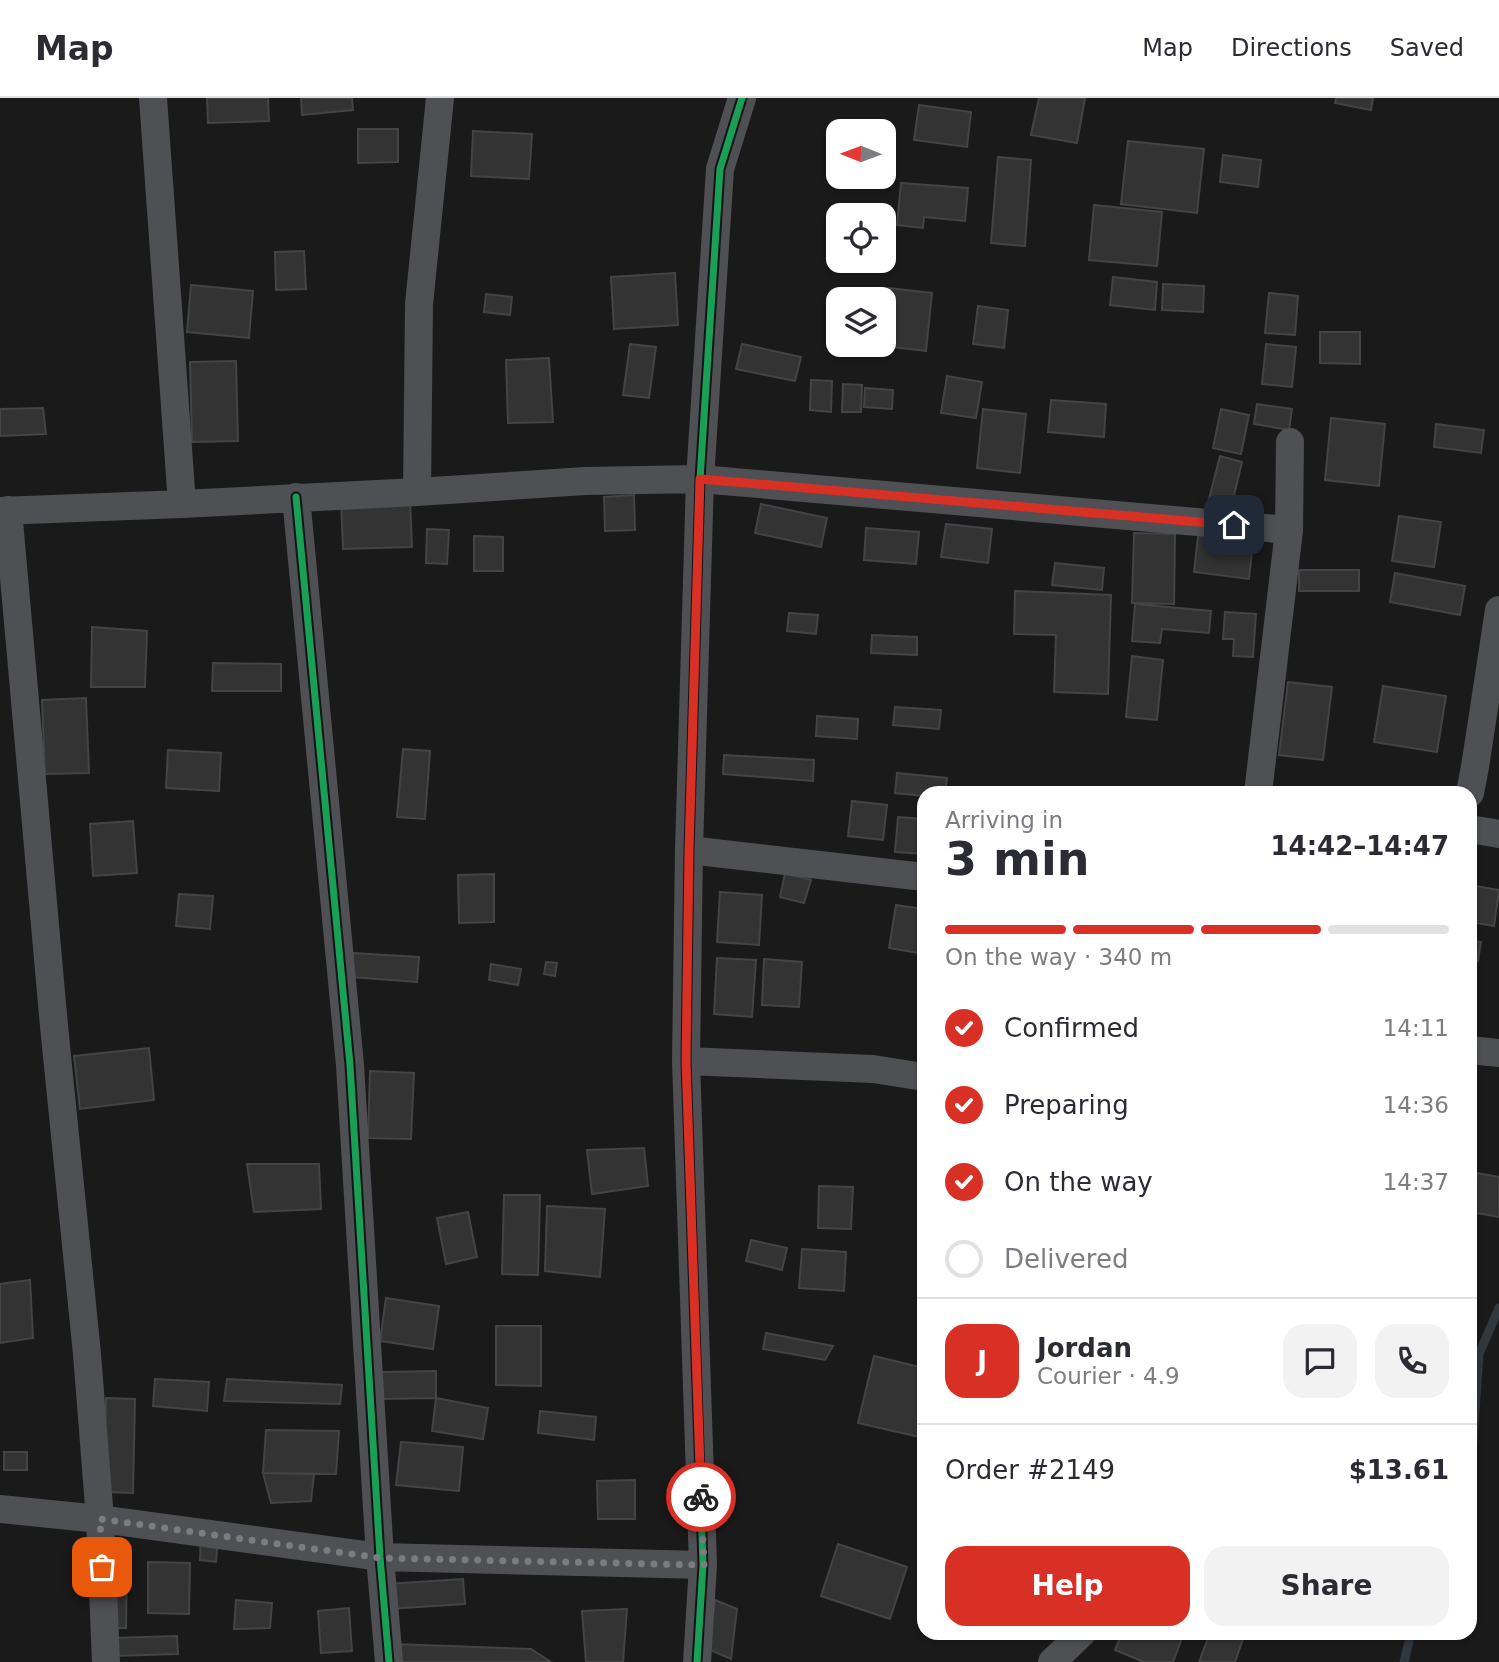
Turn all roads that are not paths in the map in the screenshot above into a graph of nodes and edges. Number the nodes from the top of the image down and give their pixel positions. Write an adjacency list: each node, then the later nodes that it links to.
1 (153, 98): 8 (street)
2 (440, 98): 6 (street)
3 (742, 98): 5 (street)
4 (1290, 442): 10 (street)
5 (700, 479): 6 (street); 10 (street); 16 (street)
6 (417, 492): 7 (street)
7 (296, 497): 8 (street); 24 (street)
8 (183, 504): 9 (street)
9 (4, 510): 23 (street)
10 (1289, 530): 12 (street)
11 (1499, 610): 13 (street)
12 (1259, 786)
13 (1471, 786)
14 (1477, 830): 15 (street)
15 (1499, 834)
16 (689, 850): 17 (street); 20 (street)
17 (917, 876)
18 (1477, 1051): 19 (street)
19 (1499, 1053)
20 (686, 1061): 21 (street); 25 (street)
21 (917, 1076)
22 (0, 1509): 23 (street)
23 (100, 1519): 24 (street); 27 (street)
24 (380, 1558): 25 (street); 28 (street)
25 (704, 1565): 29 (street)
26 (1075, 1640): 30 (street)
27 (106, 1662)
28 (389, 1662)
29 (697, 1662)
30 (1052, 1662)

